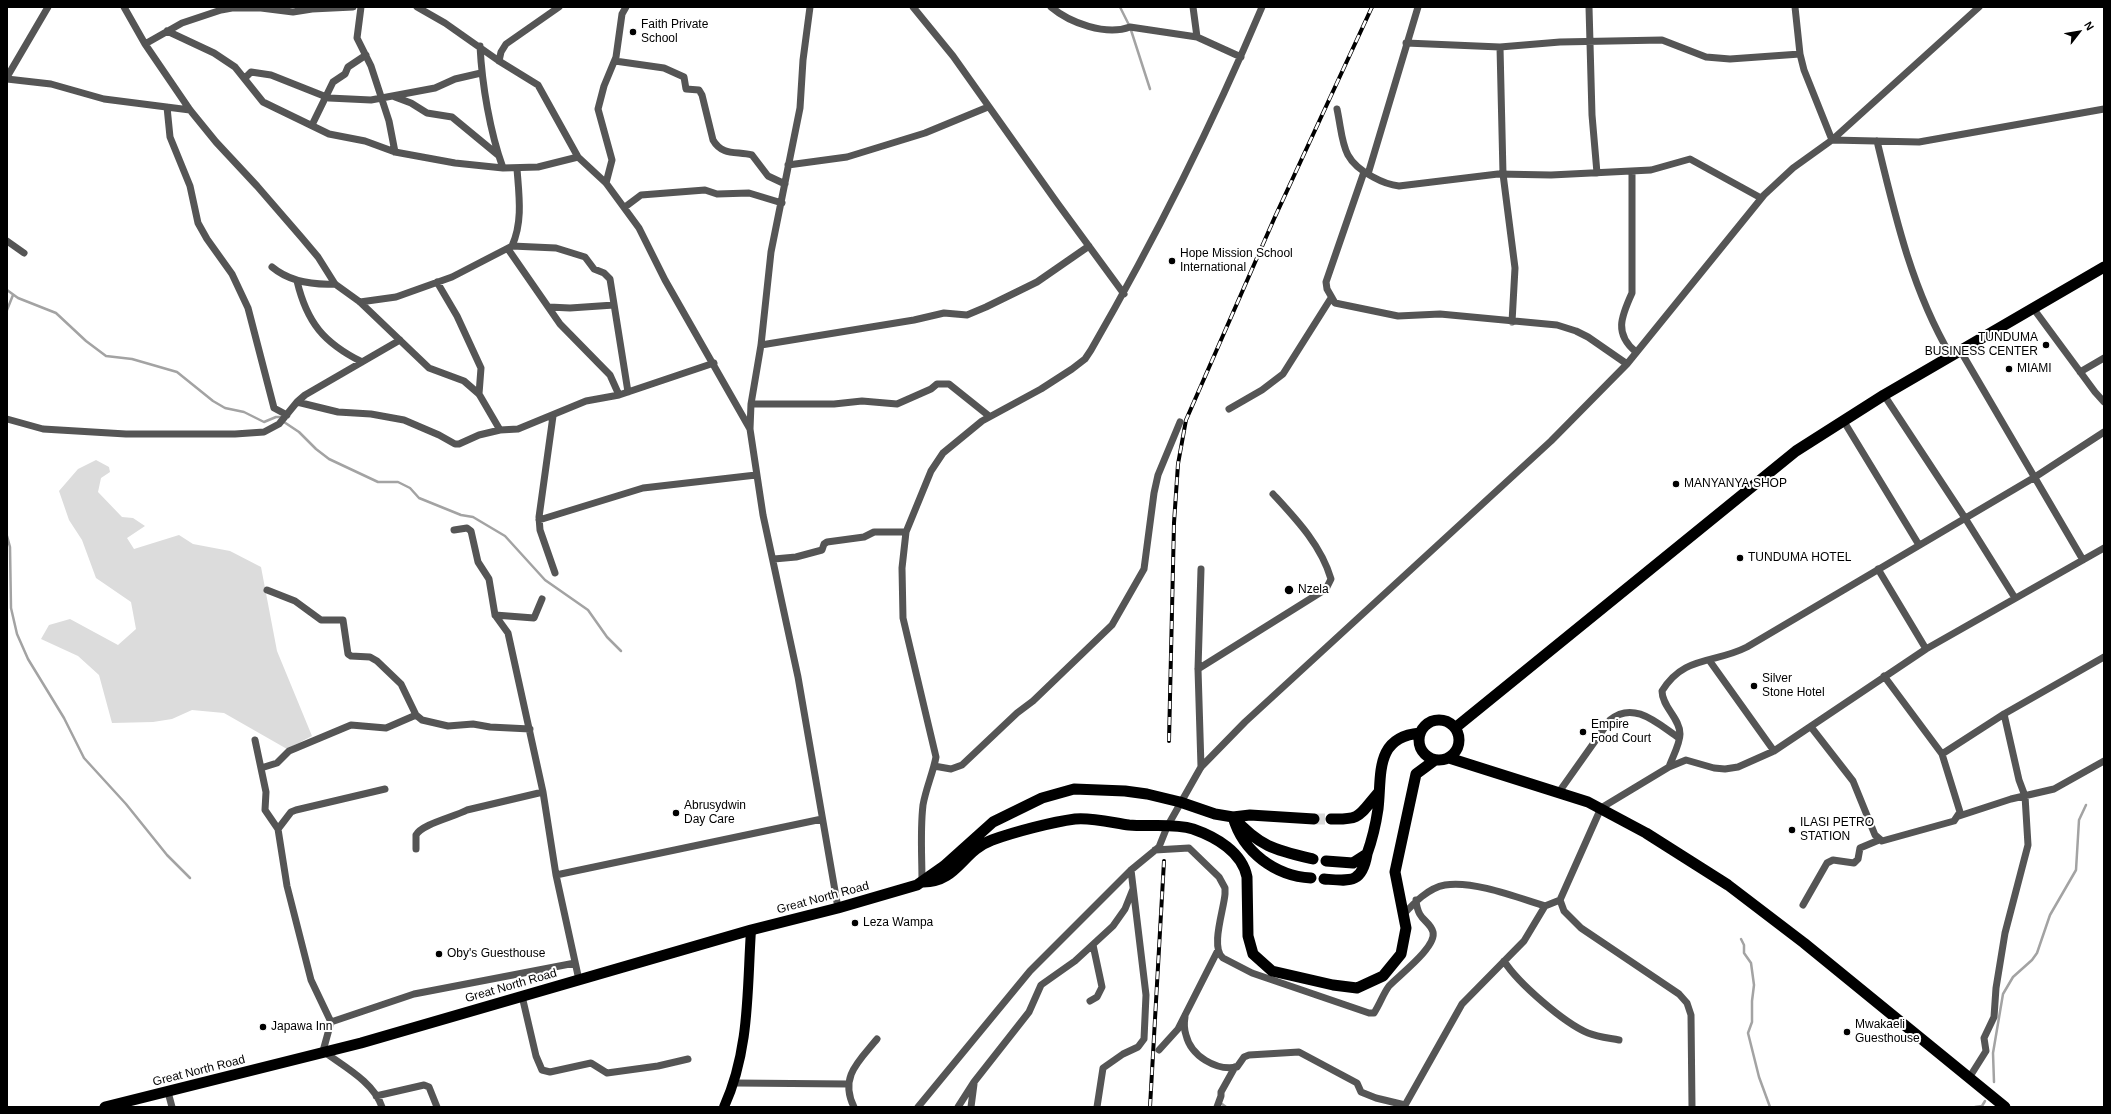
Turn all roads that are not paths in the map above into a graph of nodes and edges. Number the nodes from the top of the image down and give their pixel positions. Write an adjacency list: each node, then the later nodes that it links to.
1 (48, 7): 30 (street)
2 (124, 7): 21 (street)
3 (353, 7): 17 (street)
4 (361, 7): 25 (street)
5 (417, 7): 22 (street)
6 (559, 7): 27 (street)
7 (626, 7): 28 (street)
8 (810, 7): 46 (street)
9 (913, 7): 36 (street)
10 (1051, 7): 18 (street)
11 (1193, 7): 18 (street)
12 (1262, 7): 26 (street)
13 (1418, 7): 19 (street)
14 (1589, 7): 20 (street)
15 (1795, 7): 24 (street)
16 (1979, 7): 41 (street)
17 (167, 31): 21 (street); 31 (street)
18 (1197, 37): 26 (street)
19 (1406, 43): 23 (street); 50 (street)
20 (1591, 43): 23 (street); 24 (street); 51 (street)
21 (146, 44): 39 (street)
22 (480, 46): 27 (street); 29 (street)
23 (1500, 47): 52 (street)
24 (1800, 54): 41 (street)
25 (366, 55): 32 (street); 34 (street)
26 (1241, 57): 67 (street)
27 (499, 61): 45 (street)
28 (615, 61): 53 (street); 54 (street)
29 (481, 72): 33 (street); 44 (street)
30 (7, 78): 35 (street)
31 (244, 78): 32 (street); 40 (street)
32 (324, 96): 34 (street); 40 (street)
33 (394, 97): 34 (street); 44 (street)
34 (382, 98): 43 (street)
35 (166, 107): 39 (street); 91 (street)
36 (988, 107): 46 (street); 59 (street)
37 (1337, 109): 50 (street)
38 (2104, 109): 42 (street)
39 (190, 110): 66 (street)
40 (312, 126): 43 (street)
41 (1832, 140): 42 (street); 55 (street)
42 (1877, 141): 77 (street)
43 (395, 152): 47 (street)
44 (498, 155): 47 (street)
45 (578, 157): 48 (street); 53 (street)
46 (788, 165): 54 (street)
47 (503, 168): 48 (street)
48 (517, 169): 60 (street)
49 (1632, 171): 51 (street); 55 (street); 76 (street)
50 (1366, 173): 52 (street); 68 (street)
51 (1596, 173): 52 (street)
52 (1503, 174): 73 (street)
53 (606, 183): 57 (street)
54 (785, 184): 56 (street)
55 (1761, 198): 76 (street)
56 (782, 203): 57 (street); 75 (street)
57 (625, 207): 80 (street)
58 (7, 241): 61 (street)
59 (1088, 246): 67 (street); 75 (street)
60 (510, 248): 65 (street); 70 (street); 71 (street)
61 (24, 254)
62 (272, 267): 64 (street)
63 (2104, 267): 72 (highway)
64 (297, 281): 66 (street); 79 (street)
65 (437, 282): 69 (street); 84 (street)
66 (335, 284): 69 (street)
67 (1124, 294): 93 (street)
68 (1331, 298): 73 (street); 90 (street)
69 (360, 302): 74 (street)
70 (614, 305): 71 (street); 83 (street)
71 (549, 307): 85 (street)
72 (2033, 308): 77 (highway); 82 (street)
73 (1512, 322): 81 (street)
74 (400, 340): 79 (street); 84 (street)
75 (761, 346): 89 (street)
76 (1636, 352): 81 (street)
77 (1956, 353): 86 (highway); 101 (street)
78 (2104, 358): 82 (street)
79 (362, 362): 87 (street)
80 (714, 363): 83 (street); 97 (street)
81 (1627, 364): 137 (street)
82 (2080, 372): 88 (street)
83 (628, 392): 85 (street)
84 (479, 394): 98 (street)
85 (619, 395): 92 (street)
86 (1884, 395): 95 (highway); 103 (street)
87 (297, 402): 91 (street); 98 (street)
88 (2104, 402)
89 (751, 404): 93 (street); 97 (street)
90 (1229, 409)
91 (288, 415): 94 (street)
92 (553, 416): 98 (street); 104 (street)
93 (989, 416): 106 (street)
94 (7, 419)
95 (1843, 420): 107 (street); 126 (highway)
96 (1180, 422): 136 (street)
97 (750, 429): 100 (street)
98 (500, 430)
99 (2104, 432): 101 (street)
100 (756, 475): 104 (street); 109 (street)
101 (2035, 477): 103 (street); 110 (street)
102 (1273, 494): 121 (street)
103 (1965, 518): 107 (street); 115 (street)
104 (539, 520): 113 (street)
105 (454, 530): 117 (street)
106 (906, 532): 109 (street); 136 (street)
107 (1919, 545): 112 (street)
108 (2104, 548): 110 (street)
109 (774, 559): 149 (street)
110 (2083, 560): 115 (street)
111 (1201, 569): 121 (street)
112 (1878, 569): 118 (street); 120 (street)
113 (555, 573)
114 (267, 590): 124 (street)
115 (2015, 598): 118 (street)
116 (542, 599): 117 (street)
117 (496, 614): 127 (street)
118 (1926, 649): 122 (street)
119 (2104, 657): 123 (street)
120 (1709, 660): 129 (street); 131 (street)
121 (1198, 669): 137 (street)
122 (1884, 676): 125 (street); 132 (street)
123 (2004, 714): 132 (street); 144 (street)
124 (416, 715): 127 (street); 139 (street)
125 (1811, 727): 131 (street); 154 (street)
126 (1455, 728): 128 (highway); 133 (highway)
127 (530, 729): 141 (street)
128 (1420, 733): 134 (highway); 143 (highway)
129 (1679, 738): 138 (street); 142 (street)
130 (255, 740): 139 (street)
131 (1774, 751): 138 (street)
132 (1942, 754): 147 (street)
133 (1449, 758): 134 (highway); 142 (highway)
134 (1435, 760): 171 (highway)
135 (2104, 760): 144 (street)
136 (934, 766): 164 (street)
137 (1201, 767): 145 (street)
138 (1669, 767): 146 (street)
139 (261, 768): 153 (street)
140 (385, 789): 153 (street)
141 (543, 792): 155 (street); 161 (street)
142 (1559, 792): 146 (highway)
143 (1378, 793): 151 (highway); 157 (highway)
144 (2025, 796): 147 (street); 188 (street)
145 (1180, 802): 148 (highway); 152 (street); 164 (highway)
146 (1601, 808): 167 (street); 188 (highway)
147 (1959, 816): 154 (street)
148 (1233, 817): 150 (highway); 158 (highway); 162 (highway)
149 (822, 819): 161 (street); 170 (street)
150 (1314, 819)
151 (1331, 819)
152 (1166, 826): 156 (street); 164 (highway); 171 (highway)
153 (278, 829): 181 (street)
154 (1879, 840): 168 (street)
155 (416, 849)
156 (1155, 850): 160 (street); 174 (street)
157 (1367, 854): 159 (highway); 163 (highway)
158 (1313, 859)
159 (1326, 861)
160 (1131, 870): 165 (street); 201 (street)
161 (556, 875): 176 (street)
162 (1312, 878)
163 (1324, 879)
164 (922, 882): 170 (highway, Great North Road)
165 (1133, 889): 173 (street); 204 (street)
166 (1416, 900): 169 (street); 171 (street); 174 (street)
167 (1560, 900): 169 (street); 206 (street)
168 (1803, 905)
169 (1545, 906): 175 (street)
170 (838, 908): 172 (highway, Great North Road)
171 (1404, 915)
172 (751, 930): 177 (highway, Great North Road); 190 (main road)
173 (1093, 945): 179 (street); 189 (street)
174 (1217, 952): 180 (street)
175 (1504, 961): 183 (street); 194 (street)
176 (575, 963): 177 (street); 181 (street)
177 (579, 980): 178 (highway, Great North Road)
178 (522, 996): 185 (highway, Great North Road); 186 (street)
179 (1090, 1001)
180 (1185, 1017): 184 (street); 187 (street)
181 (331, 1022): 185 (street)
182 (877, 1039): 191 (street)
183 (1618, 1040)
184 (1159, 1050)
185 (323, 1051): 192 (highway, Great North Road); 193 (street)
186 (688, 1059)
187 (1234, 1067): 194 (street); 205 (street)
188 (1969, 1078): 207 (highway)
189 (974, 1082): 202 (street); 203 (street)
190 (735, 1083): 191 (street); 199 (main road)
191 (848, 1084): 200 (street)
192 (168, 1092): 195 (highway, Great North Road); 196 (street)
193 (376, 1096): 197 (street); 198 (street)
194 (1404, 1106)
195 (105, 1107)
196 (172, 1107)
197 (382, 1107)
198 (437, 1107)
199 (724, 1107)
200 (854, 1107)
201 (918, 1107)
202 (958, 1107)
203 (972, 1107)
204 (1097, 1107)
205 (1218, 1107)
206 (1692, 1107)
207 (2005, 1107)

